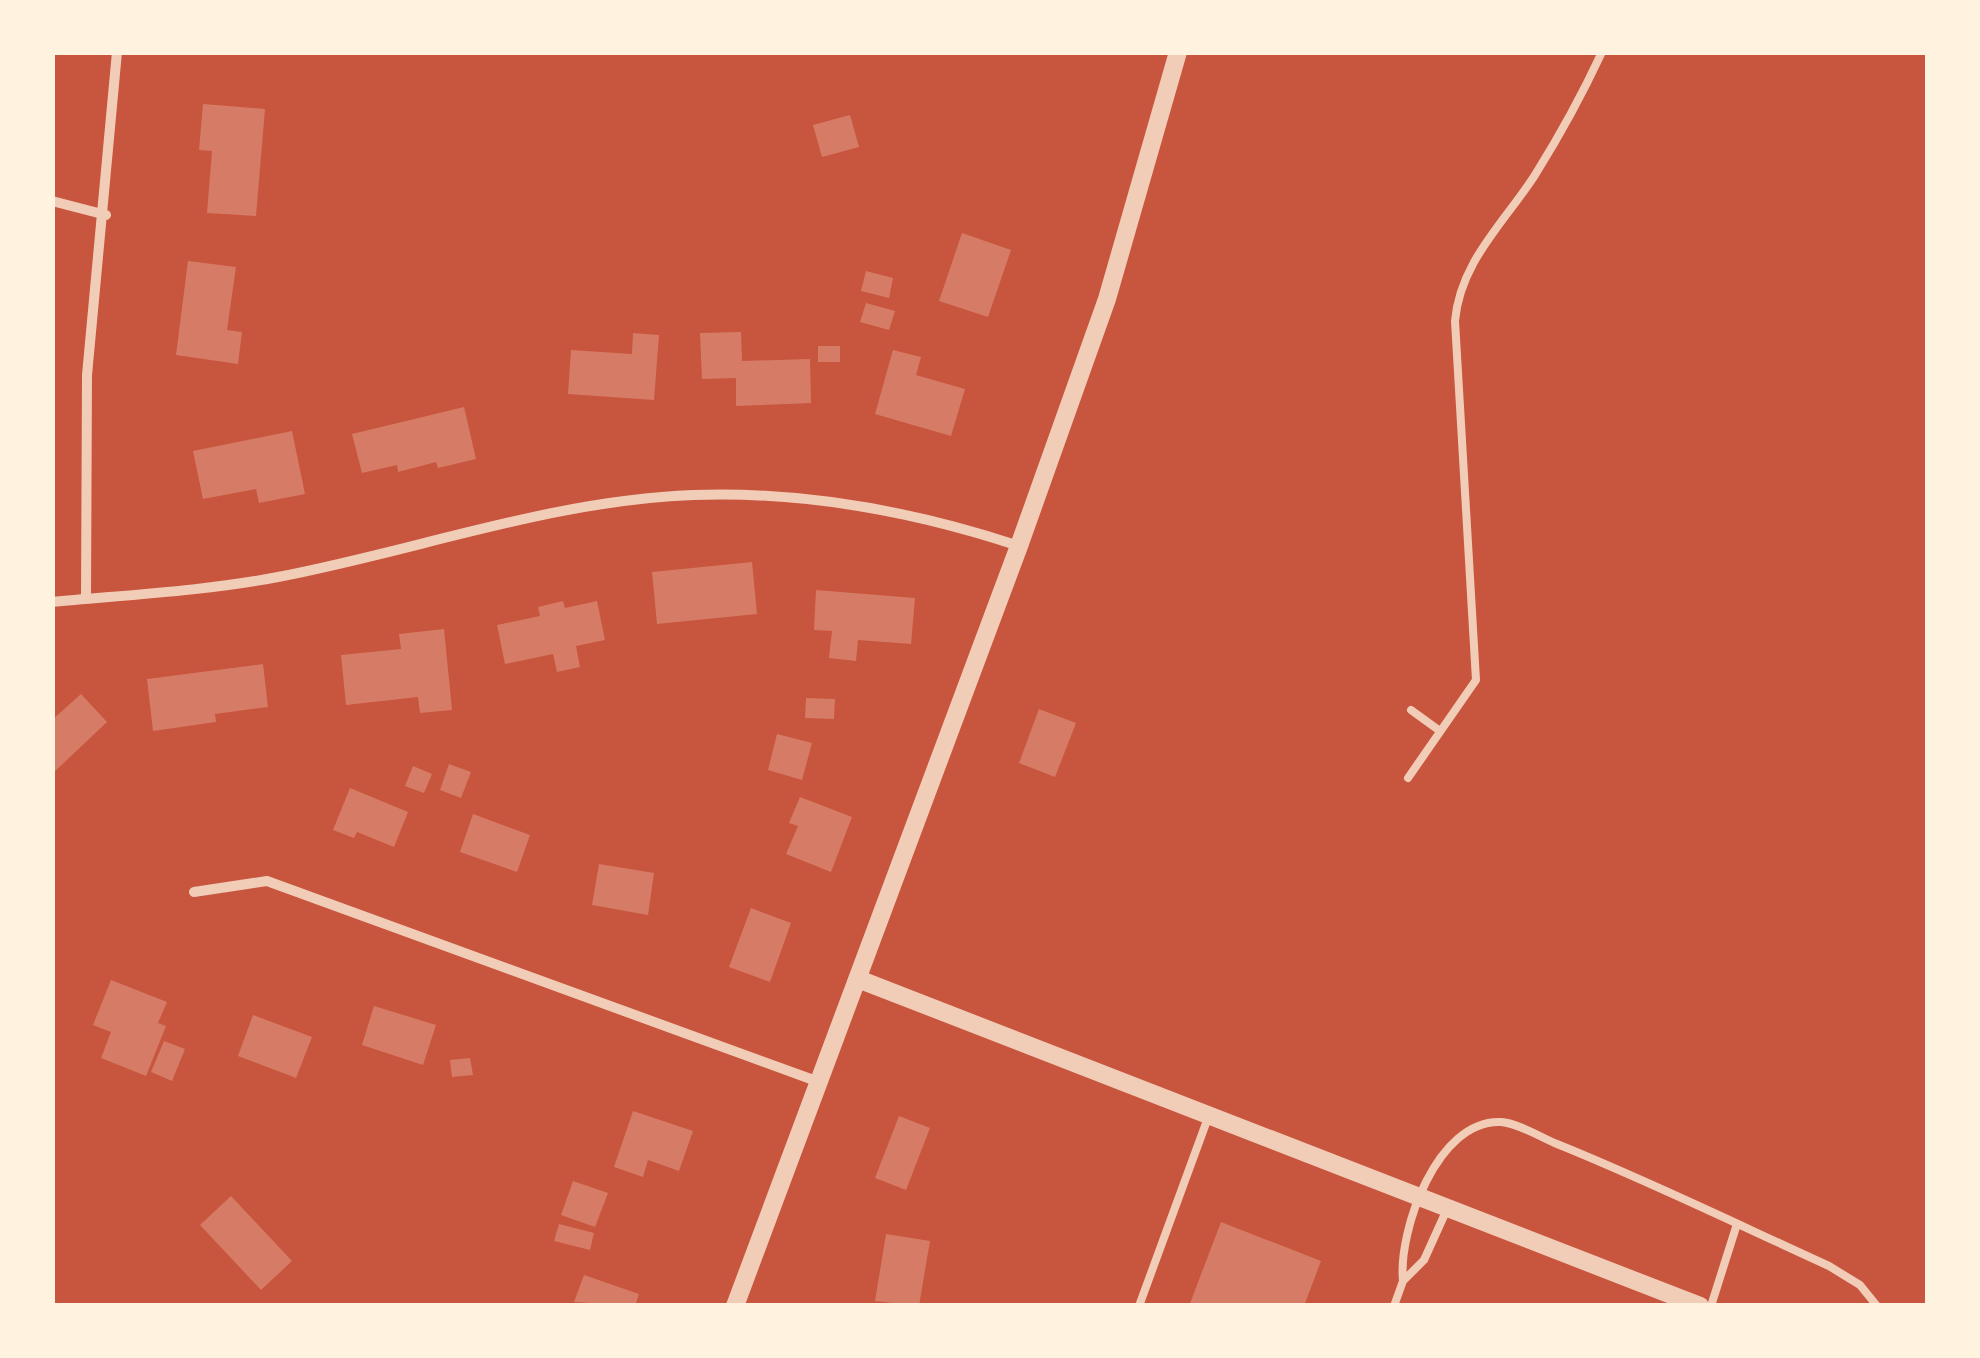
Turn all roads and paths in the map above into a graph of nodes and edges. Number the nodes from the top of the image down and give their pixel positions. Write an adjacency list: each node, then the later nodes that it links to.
1 (118, 52): 5 (street)
2 (1178, 52): 6 (street)
3 (1602, 52): 10 (lane)
4 (52, 200): 5 (street)
5 (106, 215): 7 (street)
6 (1019, 546): 7 (street); 13 (street)
7 (86, 598): 8 (street)
8 (52, 602)
9 (1411, 710): 10 (lane)
10 (1440, 731): 11 (lane)
11 (1408, 778)
12 (194, 892): 14 (street)
13 (858, 980): 14 (street); 15 (street)
14 (820, 1082): 20 (street)
15 (1209, 1115): 16 (street); 21 (lane)
16 (1418, 1195): 17 (street); 18 (lane); 19 (lane)
17 (1448, 1206): 19 (lane); 23 (street)
18 (1737, 1224): 24 (lane); 25 (lane)
19 (1403, 1281): 22 (lane)
20 (735, 1306)
21 (1139, 1306)
22 (1394, 1306)
23 (1700, 1306)
24 (1711, 1306)
25 (1877, 1306)

